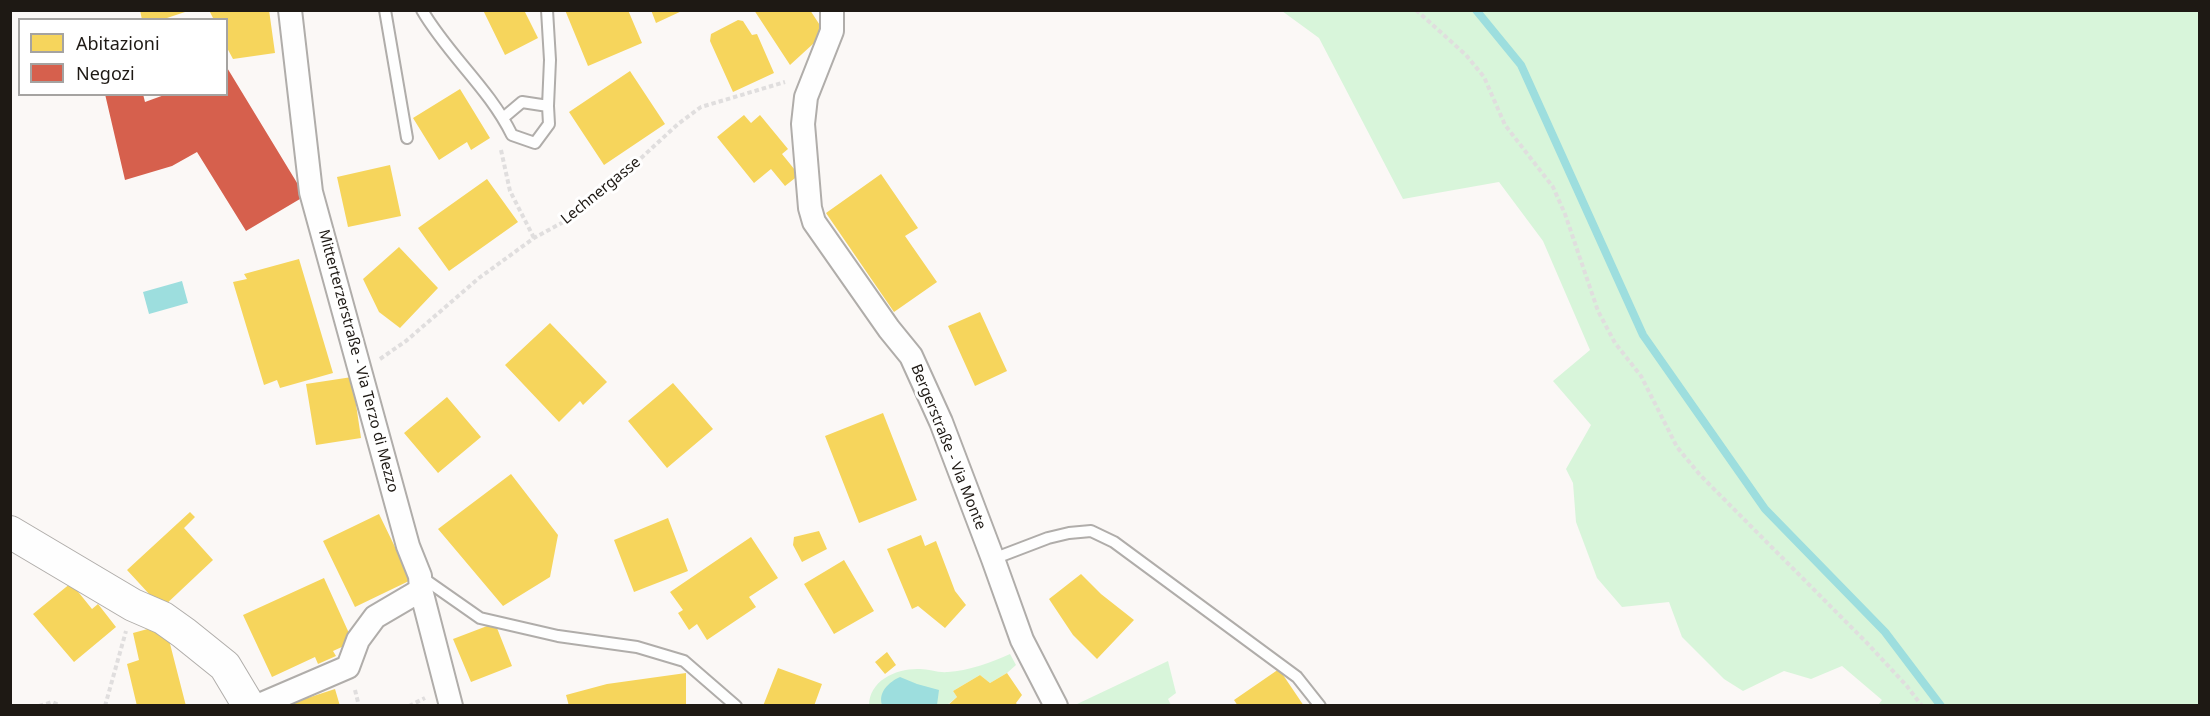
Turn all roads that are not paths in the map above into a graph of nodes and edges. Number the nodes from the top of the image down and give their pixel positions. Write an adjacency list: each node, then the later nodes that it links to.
1 (290, 10): 11 (street, Mitterterzerstraße - Via Terzo di Mezzo)
2 (386, 10): 8 (lane)
3 (422, 10): 7 (lane)
4 (548, 10): 6 (lane)
5 (832, 10): 10 (street, Bergerstraße - Via Monte)
6 (548, 106): 7 (lane); 7 (lane)
7 (503, 118)
8 (406, 138)
9 (10, 532): 12 (street)
10 (993, 559): 16 (street, Bergerstraße - Via Monte); 17 (lane)
11 (420, 583): 13 (street); 14 (street, Mitterterzerstraße - Via Terzo di Mezzo); 15 (lane)
12 (249, 705)
13 (257, 705)
14 (451, 705)
15 (736, 705)
16 (1056, 705)
17 (1320, 705)

